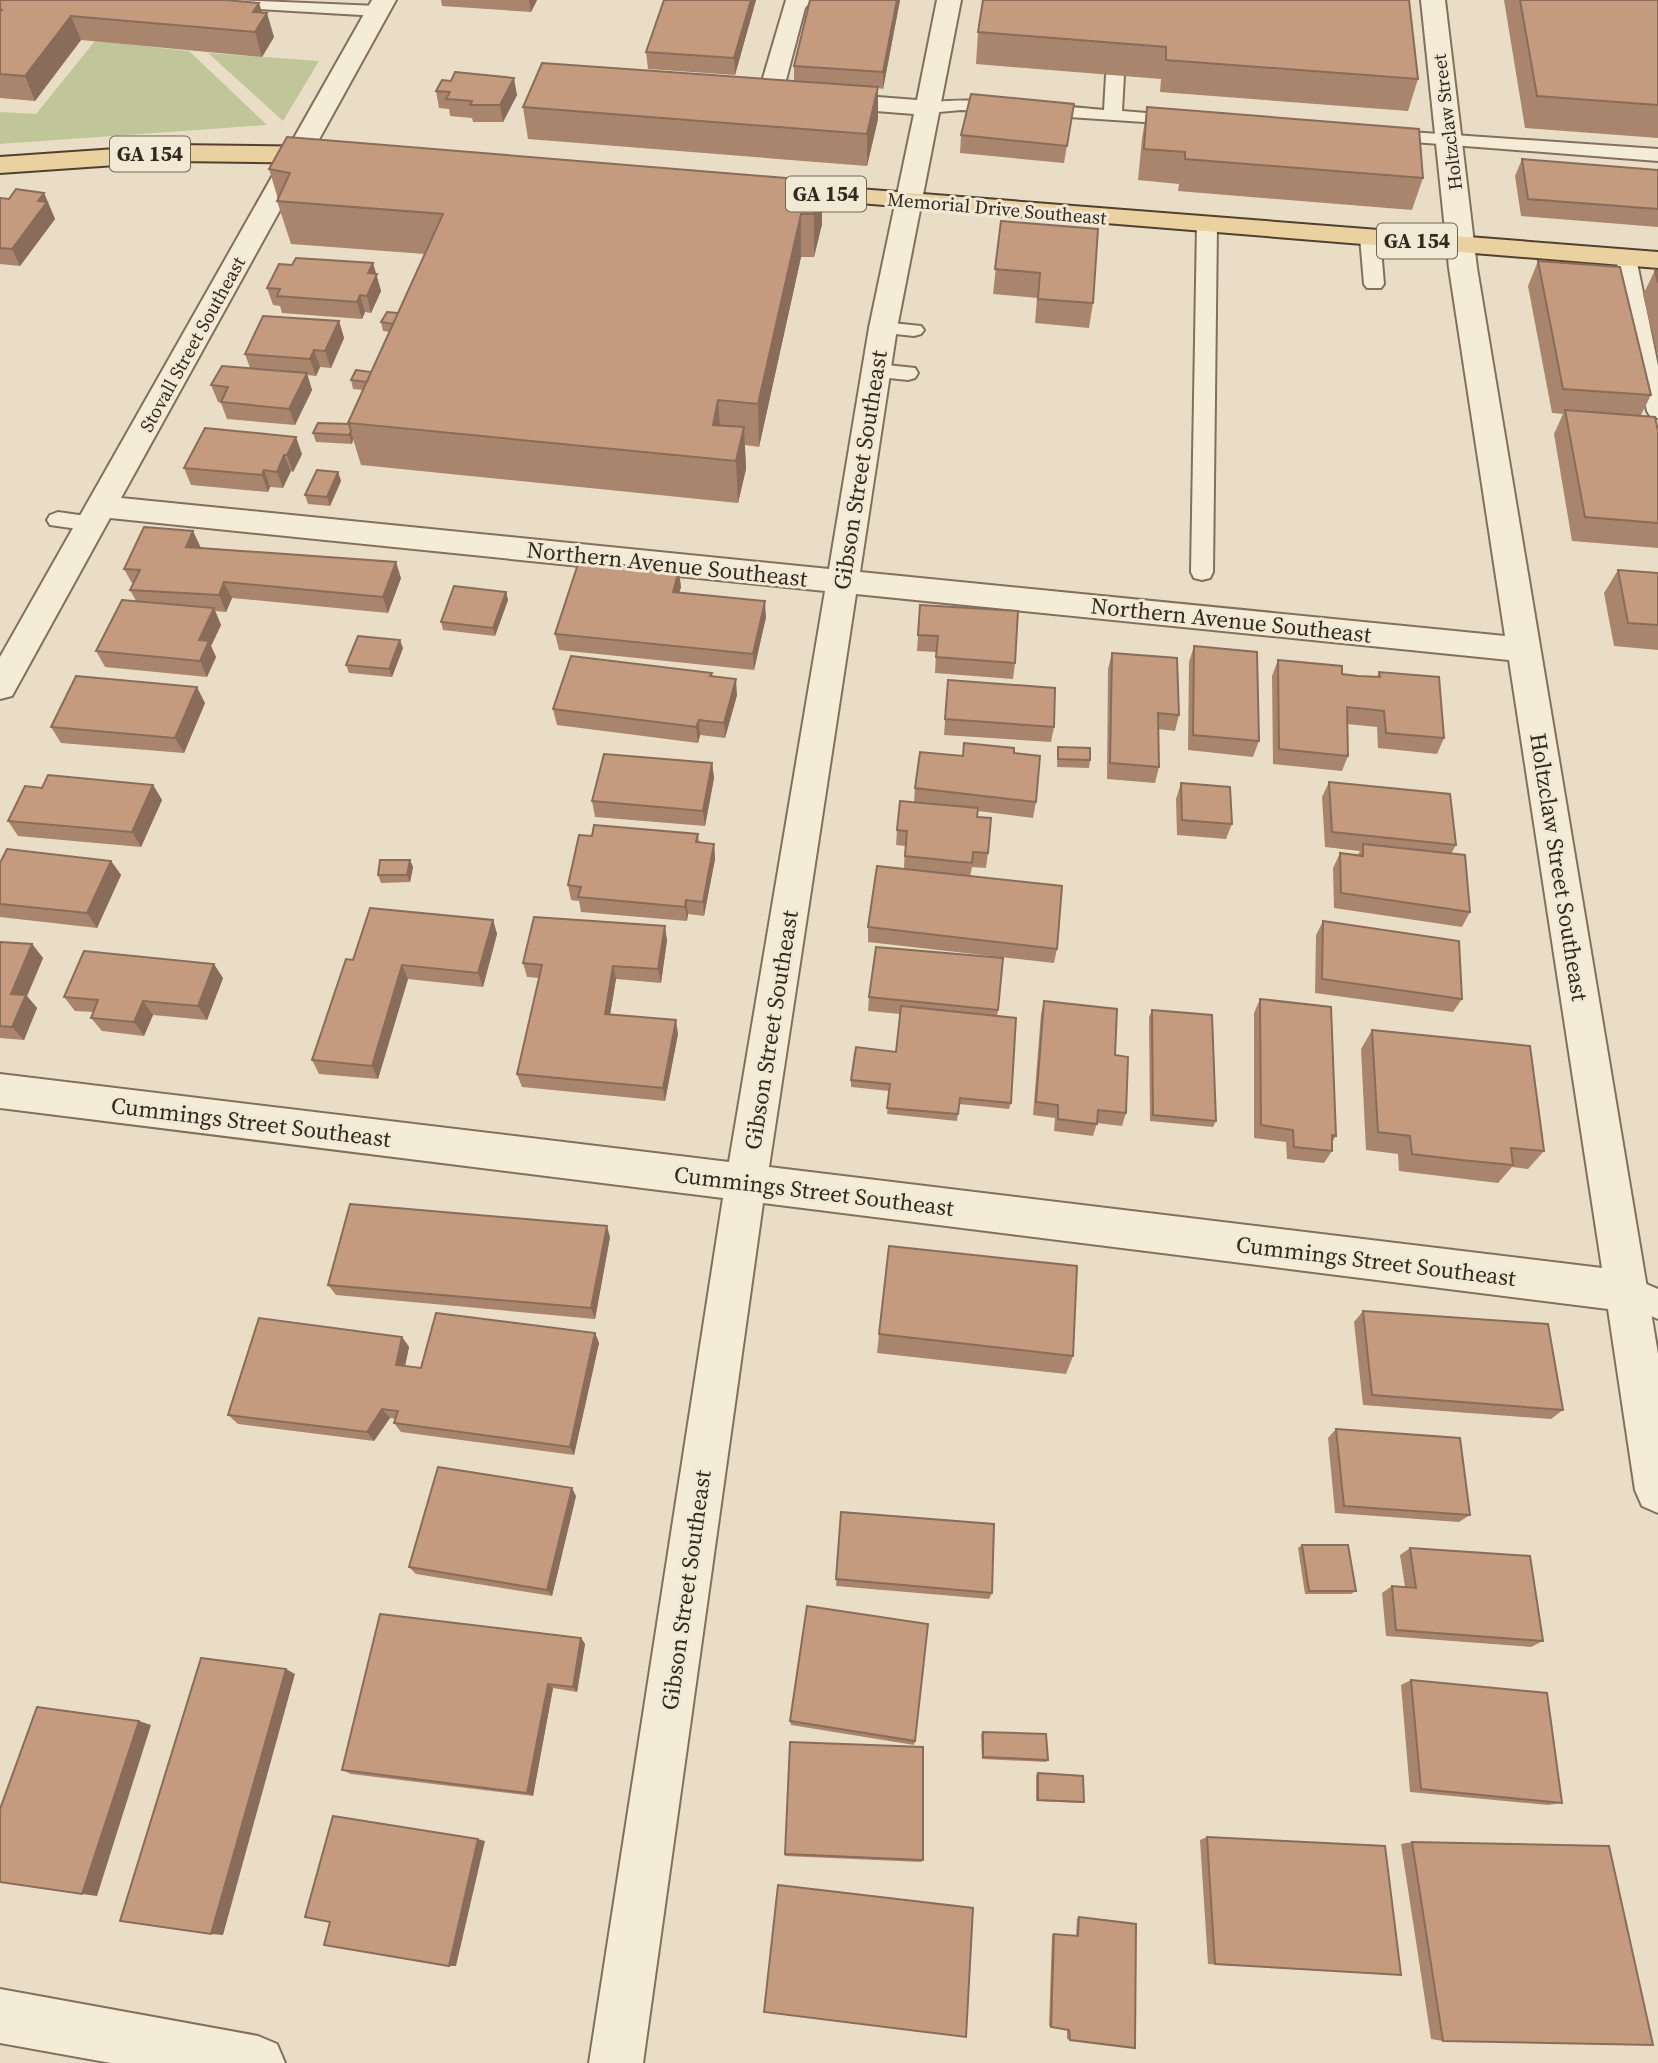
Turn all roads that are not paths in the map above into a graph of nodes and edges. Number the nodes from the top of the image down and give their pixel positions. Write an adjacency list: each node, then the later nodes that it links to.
1 (800, 0): 8 (street)
2 (949, 0): 9 (street, Gibson Street Southeast)
3 (1433, 0): 13 (street, Holtzclaw Street)
4 (241, 3): 5 (lane)
5 (381, 6): 14 (street, Stovall Street Southeast)
6 (1115, 75): 10 (lane)
7 (743, 93): 8 (street)
8 (770, 95): 9 (street)
9 (928, 107): 10 (lane); 19 (street, Gibson Street Southeast)
10 (1113, 116): 11 (lane)
11 (1196, 122)
12 (1364, 134): 13 (lane)
13 (1449, 140): 15 (lane); 22 (street, Holtzclaw Street)
14 (300, 152): 16 (main road, GA 154); 17 (main road, GA 154); 27 (street, Stovall Street Southeast)
15 (1658, 155)
16 (357, 157)
17 (0, 165)
18 (741, 187): 19 (main road, Memorial Drive Southeast / GA 154)
19 (911, 201): 20 (main road, Memorial Drive Southeast / GA 154); 30 (street, Gibson Street Southeast)
20 (1207, 224): 21 (main road, Memorial Drive Southeast / GA 154); 29 (lane)
21 (1370, 237): 22 (main road, Memorial Drive Southeast / GA 154); 25 (lane)
22 (1461, 244): 23 (main road, Memorial Drive Southeast / GA 154); 31 (street, Holtzclaw Street Southeast)
23 (1626, 258): 24 (main road, Memorial Drive Southeast / GA 154); 26 (lane)
24 (1658, 260)
25 (1374, 284)
26 (1658, 411)
27 (96, 515): 28 (lane); 30 (street, Northern Avenue Southeast); 32 (street, Stovall Street Southeast)
28 (58, 520)
29 (1202, 572)
30 (842, 581): 31 (street, Northern Avenue Southeast); 34 (street, Gibson Street Southeast)
31 (1525, 650): 35 (street, Holtzclaw Street Southeast)
32 (1, 683)
33 (0, 1091): 34 (street, Cummings Street Southeast)
34 (746, 1182): 35 (street, Cummings Street Southeast); 39 (street, Gibson Street Southeast)
35 (1642, 1298): 36 (street, Holtzclaw Street Southeast)
36 (1658, 1490)
37 (0, 2016): 38 (street)
38 (258, 2063)
39 (616, 2063)

